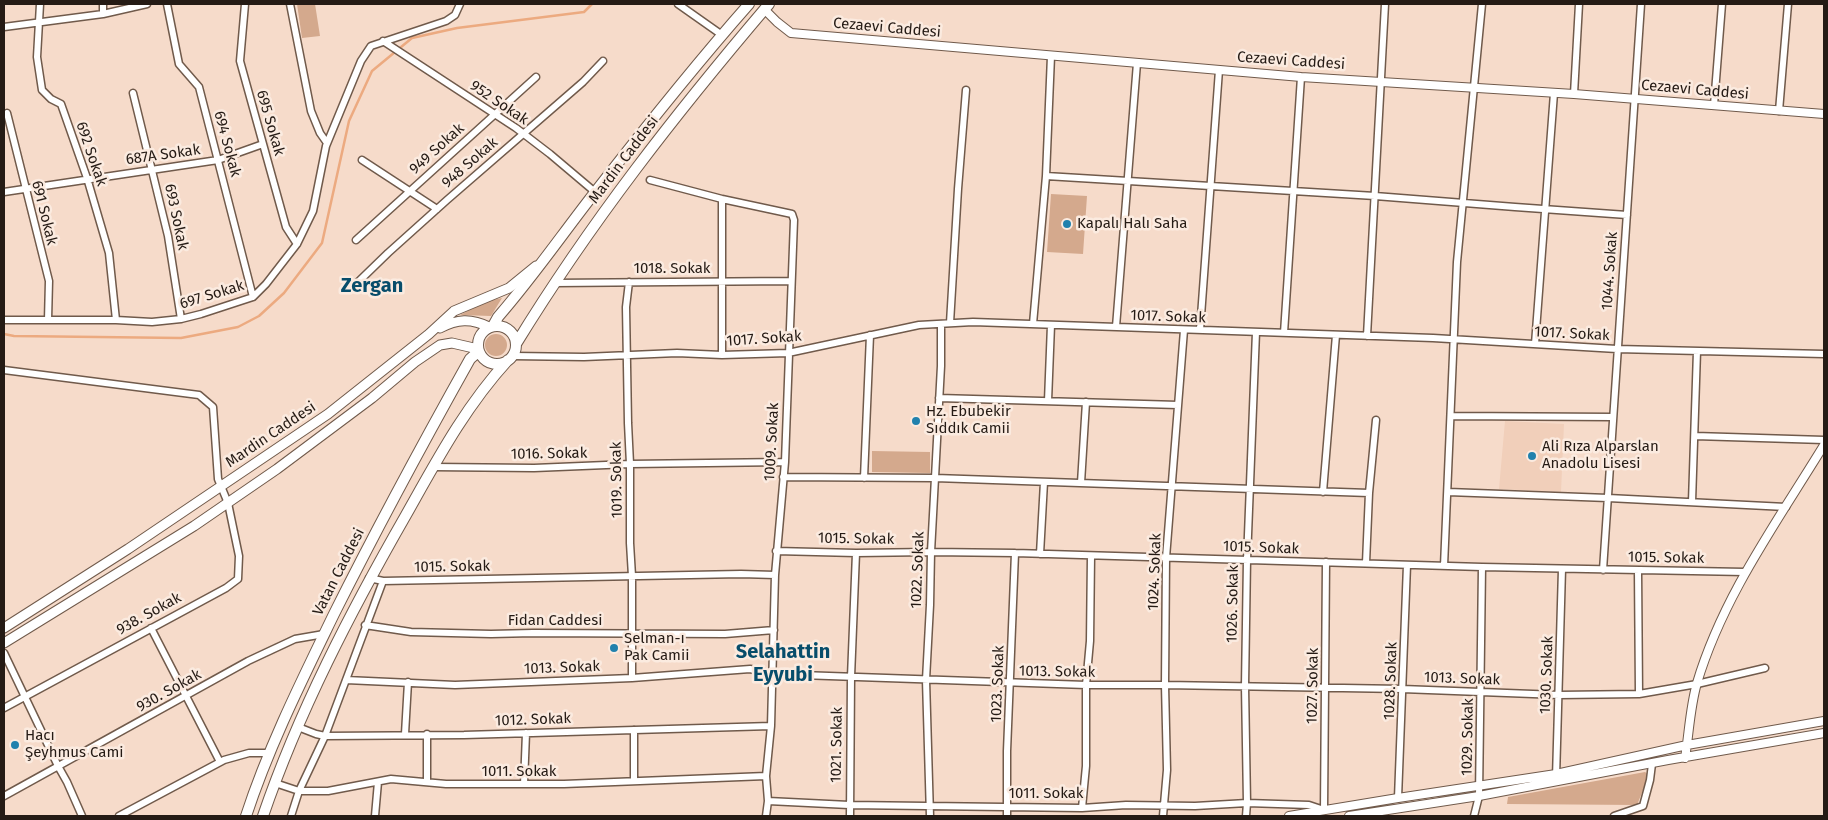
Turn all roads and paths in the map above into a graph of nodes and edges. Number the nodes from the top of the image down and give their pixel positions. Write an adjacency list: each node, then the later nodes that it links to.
1 (40, 4): 18 (street, 692 Sokak)
2 (103, 4): 17 (street)
3 (147, 4): 17 (street)
4 (167, 4): 43 (street, 694 Sokak)
5 (245, 4): 42 (street, 695 Sokak)
6 (290, 4): 41 (street)
7 (460, 4): 21 (street)
8 (678, 4): 20 (street)
9 (749, 4): 20 (highway, Mardin Caddesi)
10 (1385, 4): 28 (street)
11 (1482, 4): 29 (street)
12 (1579, 4): 33 (street)
13 (1641, 4): 34 (street, 1044. Sokak)
14 (1722, 4): 35 (street)
15 (1788, 4): 36 (street)
16 (767, 6): 22 (street, Cezaevi Caddesi); 68 (highway, Mardin Caddesi)
17 (103, 14): 18 (street)
18 (40, 23): 19 (street); 47 (street, 692 Sokak)
19 (4, 27)
20 (722, 35): 55 (highway, Mardin Caddesi)
21 (383, 41): 38 (street, 952 Sokak); 41 (street, 697 Sokak)
22 (1051, 56): 24 (street, Cezaevi Caddesi); 46 (street)
23 (603, 61): 40 (street, 948 Sokak)
24 (1137, 63): 25 (street, Cezaevi Caddesi); 49 (street)
25 (1219, 70): 27 (street, Cezaevi Caddesi); 50 (street)
26 (536, 77): 38 (street, 949 Sokak)
27 (1302, 77): 28 (street, Cezaevi Caddesi); 53 (street)
28 (1382, 82): 29 (street, Cezaevi Caddesi); 56 (street)
29 (1475, 88): 32 (street, Cezaevi Caddesi); 58 (street)
30 (966, 90): 75 (street)
31 (133, 93): 45 (street, 693 Sokak)
32 (1554, 93): 33 (street, Cezaevi Caddesi); 60 (street)
33 (1574, 94): 34 (street, Cezaevi Caddesi)
34 (1635, 99): 35 (street, Cezaevi Caddesi); 61 (street, 1044. Sokak)
35 (1714, 105): 36 (street, Cezaevi Caddesi)
36 (1779, 111): 39 (street, Cezaevi Caddesi)
37 (7, 113): 51 (street, 691 Sokak)
38 (494, 114): 40 (street, 952 Sokak); 52 (street, 949 Sokak)
39 (1824, 114)
40 (523, 134): 55 (street, 952 Sokak); 59 (street, 948 Sokak)
41 (327, 143): 63 (street, 697 Sokak)
42 (263, 144): 43 (street, 687A Sokak); 63 (street, 695 Sokak)
43 (218, 160): 45 (street, 687A Sokak); 70 (street, 694 Sokak)
44 (362, 160): 52 (street)
45 (153, 169): 47 (street, 687A Sokak); 71 (street, 693 Sokak)
46 (1046, 176): 49 (street); 77 (street)
47 (87, 178): 51 (street, 687A Sokak); 74 (street, 692 Sokak)
48 (650, 180): 57 (street, 1009. Sokak)
49 (1127, 181): 50 (street); 80 (street)
50 (1211, 186): 53 (street); 82 (street)
51 (25, 189): 54 (street, 687A Sokak); 73 (street, 691 Sokak)
52 (410, 190): 59 (street); 62 (street, 949 Sokak)
53 (1293, 191): 56 (street); 84 (street)
54 (4, 192)
55 (595, 192): 64 (highway, Mardin Caddesi)
56 (1374, 196): 58 (street); 88 (street)
57 (722, 199): 65 (street); 66 (street, 1009. Sokak)
58 (1462, 203): 60 (street); 89 (street)
59 (438, 208): 69 (street, 948 Sokak)
60 (1545, 209): 61 (street); 91 (street)
61 (1627, 214): 92 (street, 1044. Sokak)
62 (356, 240)
63 (297, 244): 70 (street, 697 Sokak)
64 (546, 258): 79 (highway, Mardin Caddesi); 85 (main road, Mardin Caddesi)
65 (722, 281): 66 (street, 1018. Sokak); 67 (street, 1018. Sokak); 98 (street)
66 (791, 281): 95 (street, 1009. Sokak)
67 (629, 282): 68 (street, 1018. Sokak); 97 (street, 1019. Sokak)
68 (553, 283): 90 (highway, Mardin Caddesi)
69 (355, 285)
70 (253, 297): 71 (street, 697 Sokak)
71 (181, 319): 74 (street, 697 Sokak)
72 (4, 320): 73 (street, 697 Sokak)
73 (48, 320): 74 (street, 697 Sokak)
74 (116, 320)
75 (950, 323): 76 (street, 1017. Sokak); 77 (street, 1017. Sokak)
76 (941, 324): 86 (street, 1017. Sokak); 101 (street, 1022. Sokak)
77 (1033, 324): 78 (street, 1017. Sokak)
78 (1051, 325): 80 (street, 1017. Sokak); 102 (street)
79 (491, 327): 85 (main road); 90 (highway); 93 (highway, Mardin Caddesi)
80 (1116, 327): 81 (street, 1017. Sokak)
81 (1184, 330): 82 (street, 1017. Sokak); 104 (street, 1024. Sokak)
82 (1200, 330): 83 (street, 1017. Sokak)
83 (1256, 332): 84 (street, 1017. Sokak); 121 (street, 1026. Sokak)
84 (1284, 333): 87 (street, 1017. Sokak)
85 (429, 334): 119 (main road, Mardin Caddesi)
86 (870, 335): 95 (street, 1017. Sokak); 115 (street)
87 (1336, 335): 88 (street, 1017. Sokak); 122 (street)
88 (1367, 336): 89 (street, 1017. Sokak)
89 (1455, 340): 91 (street, 1017. Sokak); 105 (street)
90 (516, 344): 99 (highway, Mardin Caddesi)
91 (1534, 344): 92 (street, 1017. Sokak)
92 (1617, 349): 94 (street, 1017. Sokak); 106 (street, 1044. Sokak)
93 (479, 350): 99 (highway, Mardin Caddesi); 127 (main road, Mardin Caddesi); 154 (highway, Vatan Caddesi)
94 (1698, 351): 96 (street, 1017. Sokak); 108 (street)
95 (788, 353): 98 (street, 1017. Sokak); 111 (street, 1009. Sokak)
96 (1824, 354)
97 (627, 355): 98 (street, 1017. Sokak); 99 (street, 1017. Sokak); 112 (street, 1019. Sokak)
98 (722, 355)
99 (511, 358): 113 (highway, Vatan Caddesi)
100 (4, 370): 119 (street)
101 (940, 398): 102 (street); 116 (street, 1022. Sokak)
102 (1048, 401): 103 (street)
103 (1086, 402): 104 (street); 118 (street)
104 (1178, 405): 120 (street, 1024. Sokak)
105 (1451, 416): 106 (street); 123 (street)
106 (1613, 417): 125 (street, 1044. Sokak)
107 (1376, 420): 124 (street)
108 (1694, 436): 109 (street); 126 (street)
109 (1824, 440)
110 (1824, 445): 128 (street)
111 (785, 462): 112 (street, 1016. Sokak); 114 (street, 1009. Sokak)
112 (630, 464): 113 (street, 1016. Sokak); 147 (street, 1019. Sokak)
113 (433, 467): 148 (highway, Vatan Caddesi)
114 (783, 477): 115 (street); 129 (street, 1009. Sokak)
115 (864, 478): 116 (street)
116 (935, 478): 117 (street); 130 (street, 1022. Sokak)
117 (1044, 482): 118 (street); 133 (street)
118 (1081, 483): 120 (street)
119 (220, 487): 127 (street); 151 (main road, Mardin Caddesi)
120 (1172, 487): 121 (street); 135 (street, 1024. Sokak)
121 (1249, 490): 122 (street); 136 (street, 1026. Sokak)
122 (1323, 492): 124 (street)
123 (1448, 492): 125 (street); 140 (street)
124 (1369, 493): 138 (street)
125 (1608, 498): 126 (street); 143 (street, 1044. Sokak)
126 (1692, 502): 128 (street)
127 (228, 503): 152 (street, 938. Sokak); 156 (main road, Mardin Caddesi)
128 (1786, 507): 145 (street)
129 (776, 551): 131 (street, 1015. Sokak); 146 (street, 1009. Sokak)
130 (931, 552): 131 (street, 1015. Sokak); 132 (street, 1015. Sokak); 163 (street, 1022. Sokak)
131 (856, 553): 160 (street, 1021. Sokak)
132 (1015, 553): 133 (street, 1015. Sokak); 165 (street, 1023. Sokak)
133 (1040, 554): 134 (street, 1015. Sokak)
134 (1091, 556): 135 (street, 1015. Sokak); 167 (street)
135 (1166, 558): 136 (street, 1015. Sokak); 168 (street, 1024. Sokak)
136 (1246, 560): 137 (street, 1015. Sokak); 169 (street, 1026. Sokak)
137 (1326, 562): 138 (street, 1015. Sokak); 170 (street, 1027. Sokak)
138 (1366, 563): 139 (street, 1015. Sokak)
139 (1407, 565): 140 (street, 1015. Sokak); 171 (street, 1028. Sokak)
140 (1444, 566): 141 (street, 1015. Sokak)
141 (1482, 567): 142 (street, 1015. Sokak); 172 (street, 1029. Sokak)
142 (1562, 569): 143 (street, 1015. Sokak); 174 (street, 1030. Sokak)
143 (1603, 570): 144 (street, 1015. Sokak)
144 (1638, 571): 145 (street, 1015. Sokak); 173 (street)
145 (1745, 572): 166 (street)
146 (775, 575): 147 (street, 1015. Sokak); 153 (street, 1009. Sokak)
147 (632, 576): 149 (street, 1015. Sokak); 155 (street, 1019. Sokak)
148 (369, 578): 149 (street, 1015. Sokak); 180 (highway, Vatan Caddesi)
149 (383, 581): 150 (street)
150 (366, 625): 155 (street, Fidan Caddesi); 162 (street)
151 (4, 628)
152 (151, 628): 175 (street); 176 (street, 938. Sokak)
153 (774, 630): 155 (street, Fidan Caddesi); 159 (street, 1009. Sokak)
154 (324, 634): 175 (street, 930. Sokak); 188 (highway, Vatan Caddesi)
155 (631, 634): 161 (street, 1019. Sokak)
156 (4, 643)
157 (4, 653): 176 (street)
158 (1765, 668): 166 (street, 1013. Sokak)
159 (772, 674): 160 (street, 1013. Sokak); 161 (street, 1013. Sokak); 179 (street, 1009. Sokak)
160 (851, 677): 163 (street, 1013. Sokak); 208 (street, 1021. Sokak)
161 (632, 678): 164 (street, 1013. Sokak)
162 (346, 680): 164 (street, 1013. Sokak); 186 (street)
163 (926, 680): 165 (street, 1013. Sokak); 209 (street, 1022. Sokak)
164 (408, 682): 184 (street)
165 (1010, 683): 167 (street, 1013. Sokak); 210 (street, 1023. Sokak)
166 (1697, 684): 173 (street, 1013. Sokak); 187 (street)
167 (1086, 685): 168 (street, 1013. Sokak); 211 (street)
168 (1165, 685): 169 (street, 1013. Sokak); 206 (street, 1024. Sokak)
169 (1245, 686): 170 (street, 1013. Sokak); 207 (street, 1026. Sokak)
170 (1326, 689): 171 (street, 1013. Sokak); 212 (street, 1027. Sokak)
171 (1402, 689): 172 (street, 1013. Sokak); 204 (street, 1028. Sokak)
172 (1481, 692): 174 (street, 1013. Sokak); 200 (street, 1029. Sokak)
173 (1639, 694): 174 (street, 1013. Sokak)
174 (1559, 695): 194 (street, 1030. Sokak)
175 (187, 696): 190 (street); 192 (street, 930. Sokak)
176 (25, 697): 177 (street, 938. Sokak); 192 (street)
177 (4, 708)
178 (1824, 721): 187 (street)
179 (771, 726): 181 (street, 1012. Sokak); 193 (street, 1009. Sokak)
180 (298, 727): 186 (street, 1012. Sokak); 198 (highway, Vatan Caddesi)
181 (634, 730): 182 (street, 1012. Sokak); 195 (street)
182 (526, 733): 185 (street, 1012. Sokak); 199 (street)
183 (1824, 733): 189 (street)
184 (405, 734): 185 (street, 1012. Sokak); 186 (street, 1012. Sokak)
185 (427, 734): 197 (street)
186 (326, 736): 201 (street)
187 (1687, 745): 189 (street); 194 (street)
188 (270, 753): 190 (street); 215 (highway, Vatan Caddesi)
189 (1685, 758): 191 (street)
190 (220, 762): 214 (street)
191 (1652, 764): 194 (street); 228 (street)
192 (58, 766): 202 (street, 930. Sokak); 213 (street)
193 (766, 776): 195 (street, 1011. Sokak); 205 (street, 1009. Sokak)
194 (1556, 778): 200 (street); 203 (street)
195 (634, 781): 199 (street, 1011. Sokak)
196 (378, 782): 197 (street, 1011. Sokak); 201 (street, 1011. Sokak); 218 (street)
197 (427, 782): 199 (street, 1011. Sokak)
198 (274, 783): 201 (street, 1011. Sokak); 216 (highway, Vatan Caddesi)
199 (524, 784)
200 (1479, 786): 203 (street, 1029. Sokak); 204 (street)
201 (299, 791): 217 (street)
202 (4, 796)
203 (1479, 796): 226 (street); 227 (street, 1029. Sokak)
204 (1398, 798): 212 (street)
205 (768, 801): 208 (street, 1011. Sokak); 219 (street, 1009. Sokak)
206 (1164, 804): 207 (street, 1011. Sokak); 211 (street, 1011. Sokak); 223 (street, 1024. Sokak)
207 (1247, 804): 212 (street, 1011. Sokak); 224 (street, 1026. Sokak)
208 (849, 805): 209 (street, 1011. Sokak); 220 (street, 1021. Sokak)
209 (930, 805): 210 (street, 1011. Sokak); 221 (street, 1022. Sokak)
210 (1007, 807): 211 (street, 1011. Sokak); 222 (street, 1023. Sokak)
211 (1082, 808)
212 (1324, 810): 225 (street)
213 (82, 816)
214 (119, 816)
215 (246, 816)
216 (263, 816)
217 (291, 816)
218 (375, 816)
219 (766, 816)
220 (850, 816)
221 (930, 816)
222 (1007, 816)
223 (1163, 816)
224 (1246, 816)
225 (1289, 816)
226 (1349, 816)
227 (1474, 816)
228 (1614, 816)

